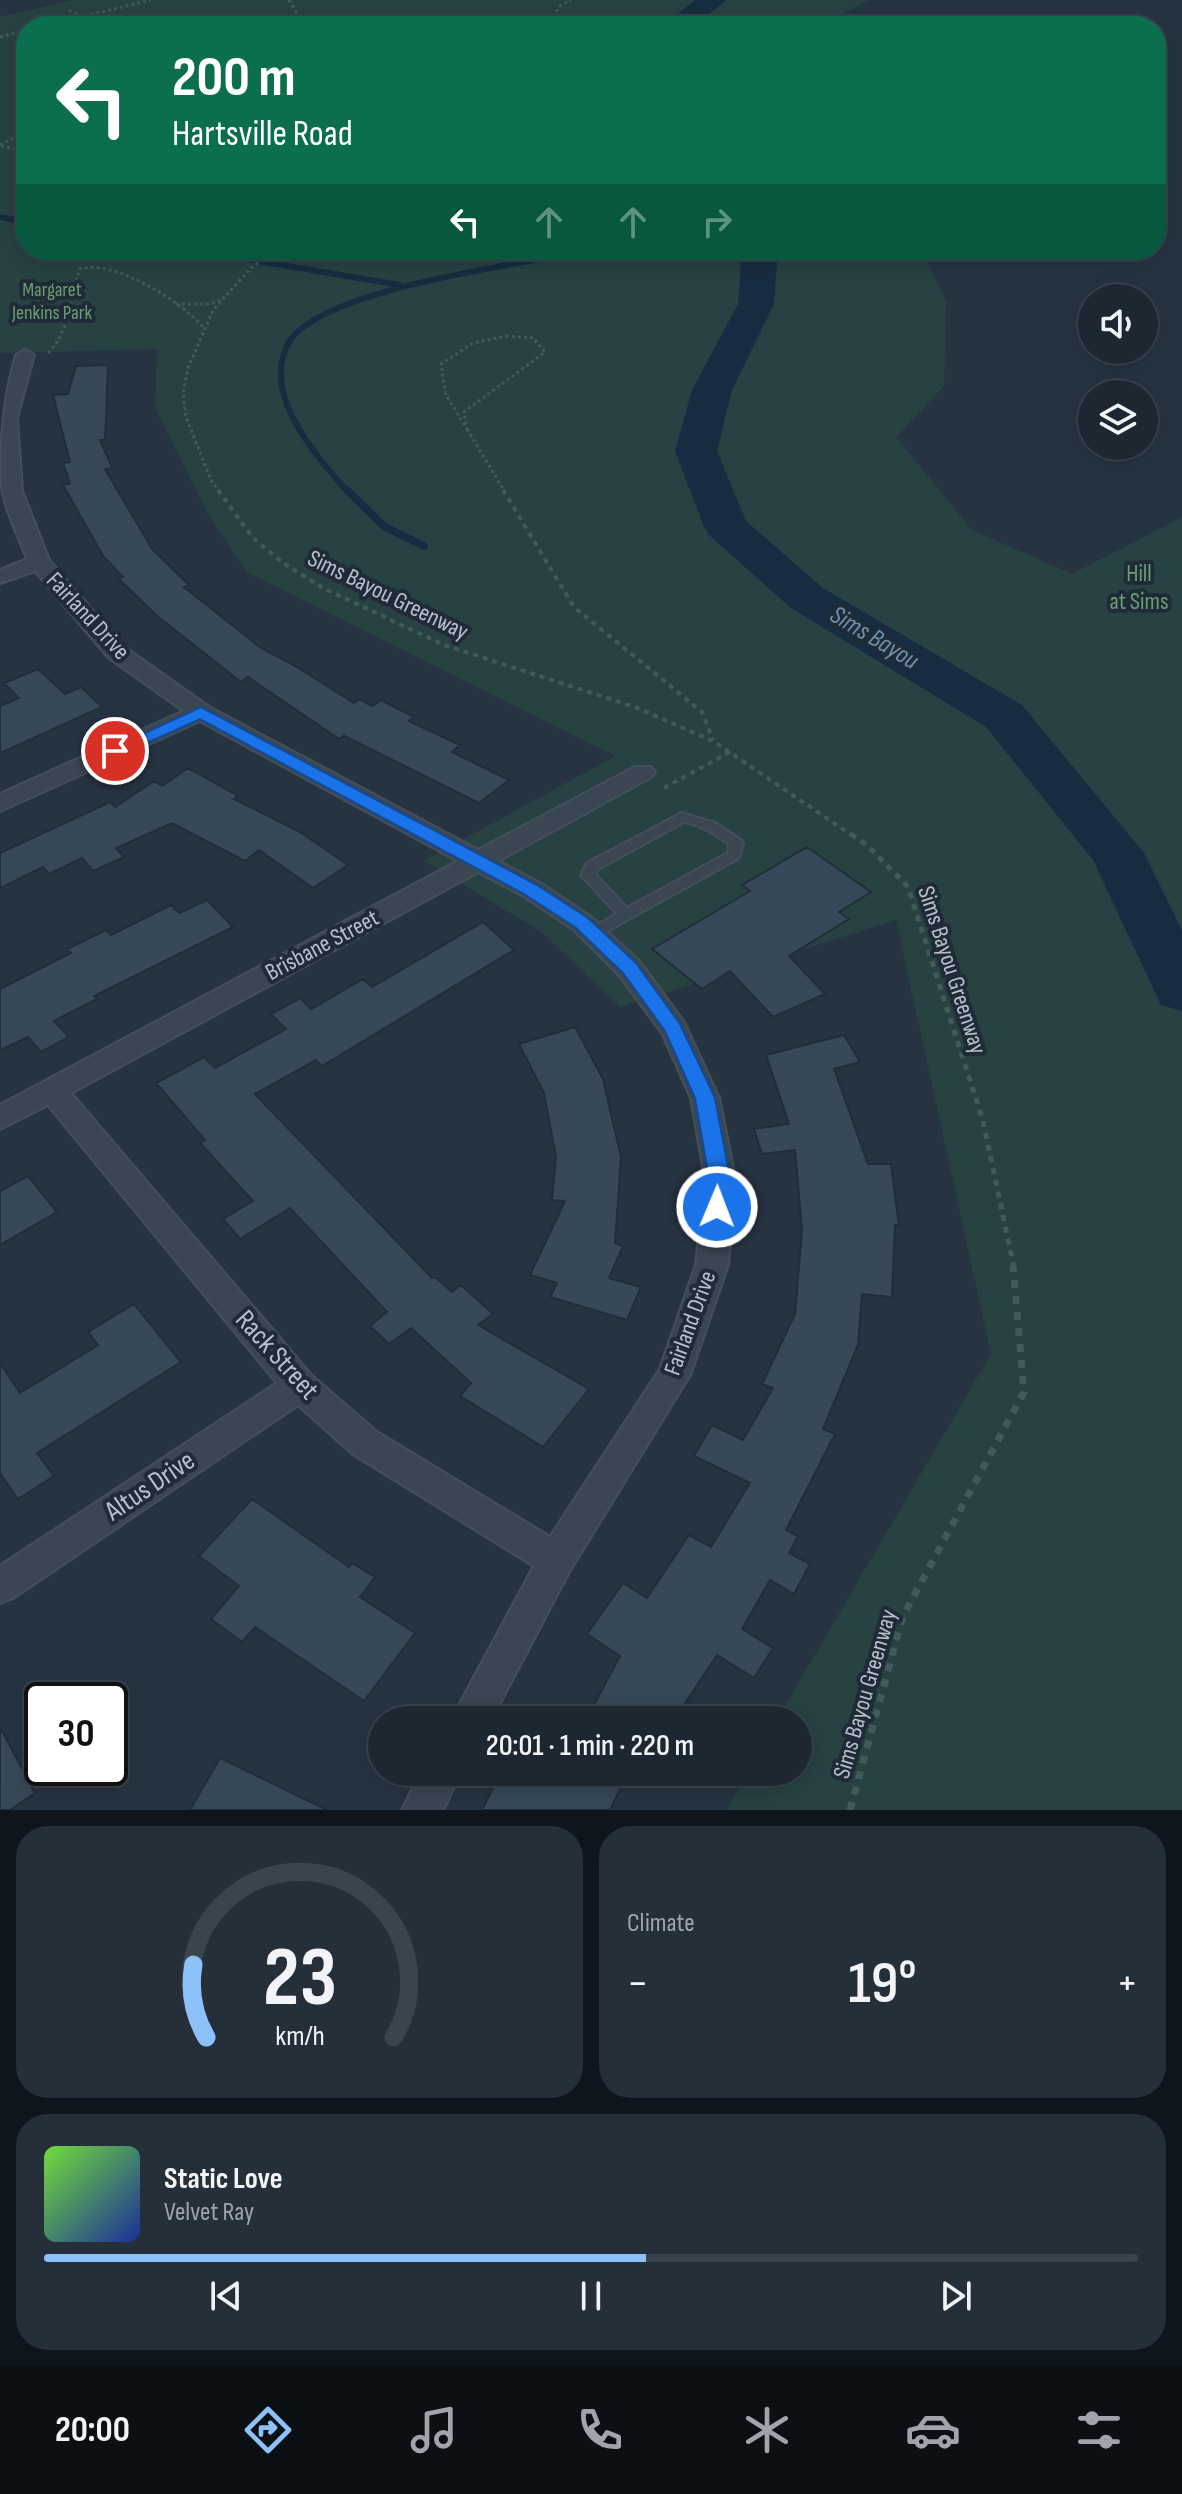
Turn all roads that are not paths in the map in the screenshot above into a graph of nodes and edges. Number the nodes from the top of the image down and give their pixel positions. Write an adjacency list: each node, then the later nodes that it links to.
1 (15, 363): 2 (street, Fairland Drive)
2 (39, 562): 3 (street); 4 (street, Fairland Drive)
3 (0, 577)
4 (201, 712): 6 (street); 7 (street, Fairland Drive)
5 (643, 772): 7 (street, Brisbane Street)
6 (0, 803)
7 (478, 861): 9 (street, Fairland Drive); 10 (street, Brisbane Street)
8 (626, 915): 8 (lane); 9 (lane)
9 (593, 933): 13 (street, Fairland Drive)
10 (52, 1090): 11 (street, Brisbane Street); 12 (street, Rack Street)
11 (0, 1118)
12 (300, 1386): 13 (street, Rack Street); 14 (street, Altus Drive)
13 (556, 1560): 15 (street, Fairland Drive)
14 (0, 1586)
15 (478, 1706)
16 (435, 1786): 17 (street)
17 (422, 1810)

